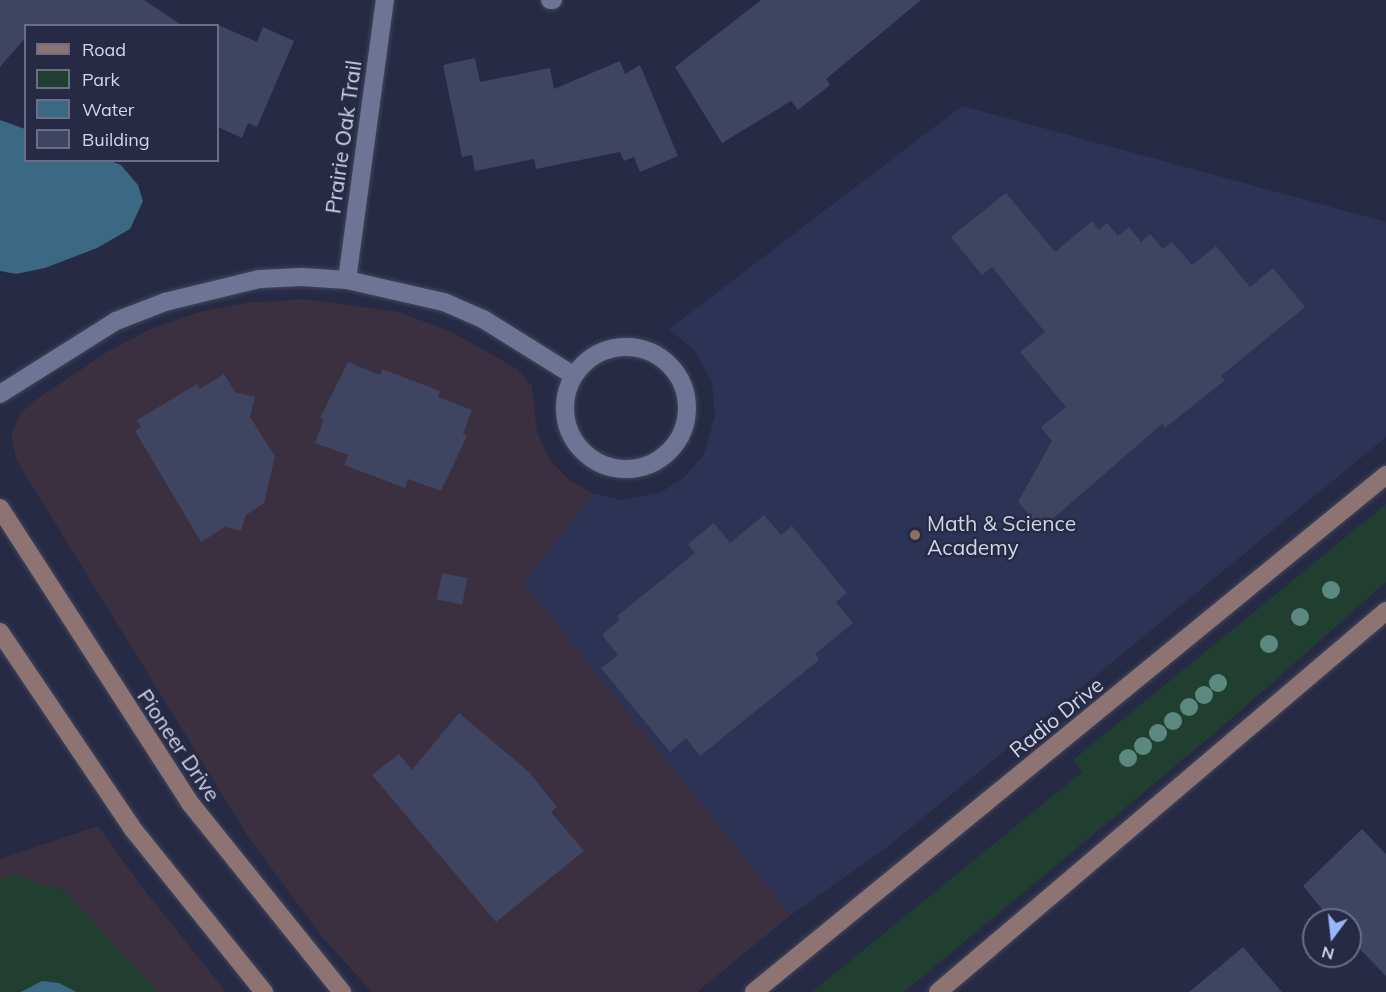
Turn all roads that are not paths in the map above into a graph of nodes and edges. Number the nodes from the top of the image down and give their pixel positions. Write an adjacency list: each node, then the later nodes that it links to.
1 (385, 0): 2 (street, Prairie Oak Trail)
2 (347, 280): 3 (street); 4 (street)
3 (573, 375): 3 (street)
4 (0, 394)
5 (1386, 475): 11 (main road, Radio Drive)
6 (0, 508): 10 (main road, Pioneer Drive)
7 (1386, 611): 12 (main road)
8 (0, 632): 9 (main road)
9 (264, 992)
10 (342, 992)
11 (754, 992)
12 (938, 992)

